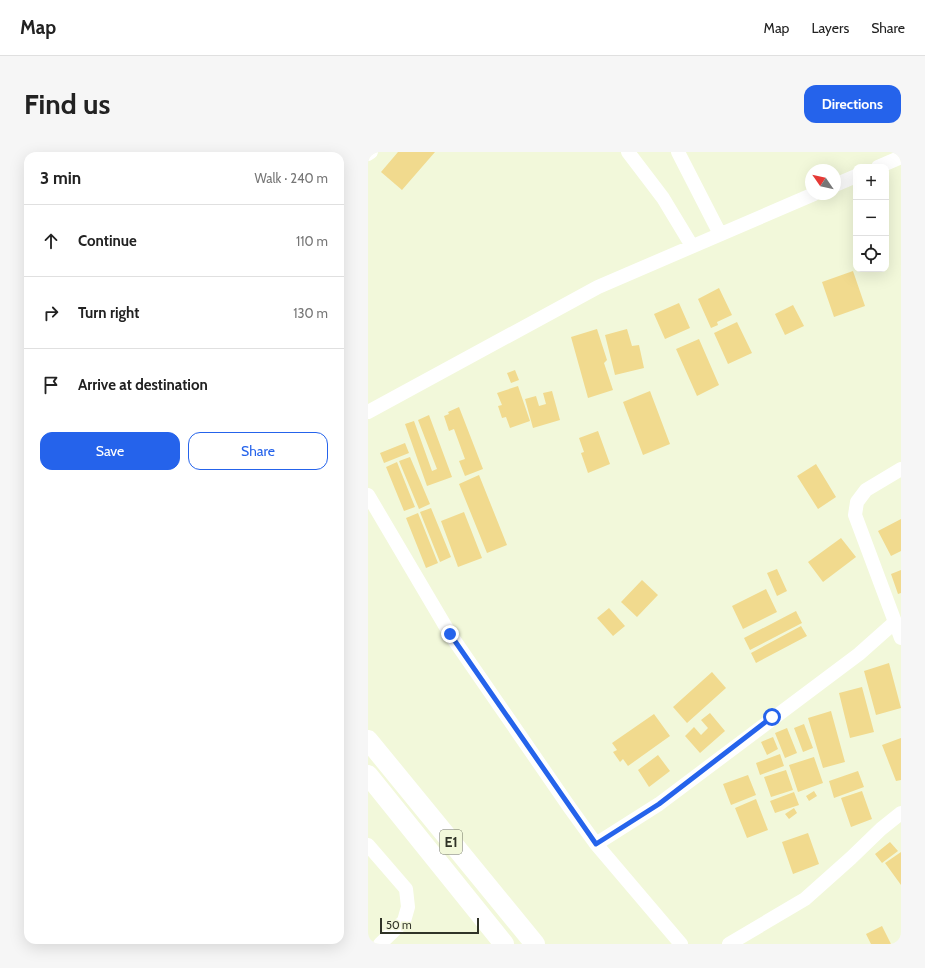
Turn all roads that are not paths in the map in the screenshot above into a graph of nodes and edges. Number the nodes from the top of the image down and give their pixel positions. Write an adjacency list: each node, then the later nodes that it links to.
1 (371, 152): 4 (street)
2 (628, 152): 11 (street)
3 (678, 152): 10 (street)
4 (368, 154)
5 (901, 157): 6 (street)
6 (885, 164)
7 (853, 177): 8 (street)
8 (841, 182)
9 (805, 198): 10 (street)
10 (720, 234): 11 (street)
11 (692, 246): 12 (street)
12 (368, 412)
13 (901, 469): 15 (street)
14 (368, 495): 20 (street)
15 (894, 622): 16 (street); 20 (street)
16 (901, 638)
17 (368, 740): 24 (highway, E1)
18 (368, 775): 23 (highway, E1)
19 (901, 813): 26 (street)
20 (596, 844): 25 (street)
21 (368, 845): 22 (street)
22 (380, 944)
23 (504, 944)
24 (535, 944)
25 (681, 944)
26 (729, 944)

